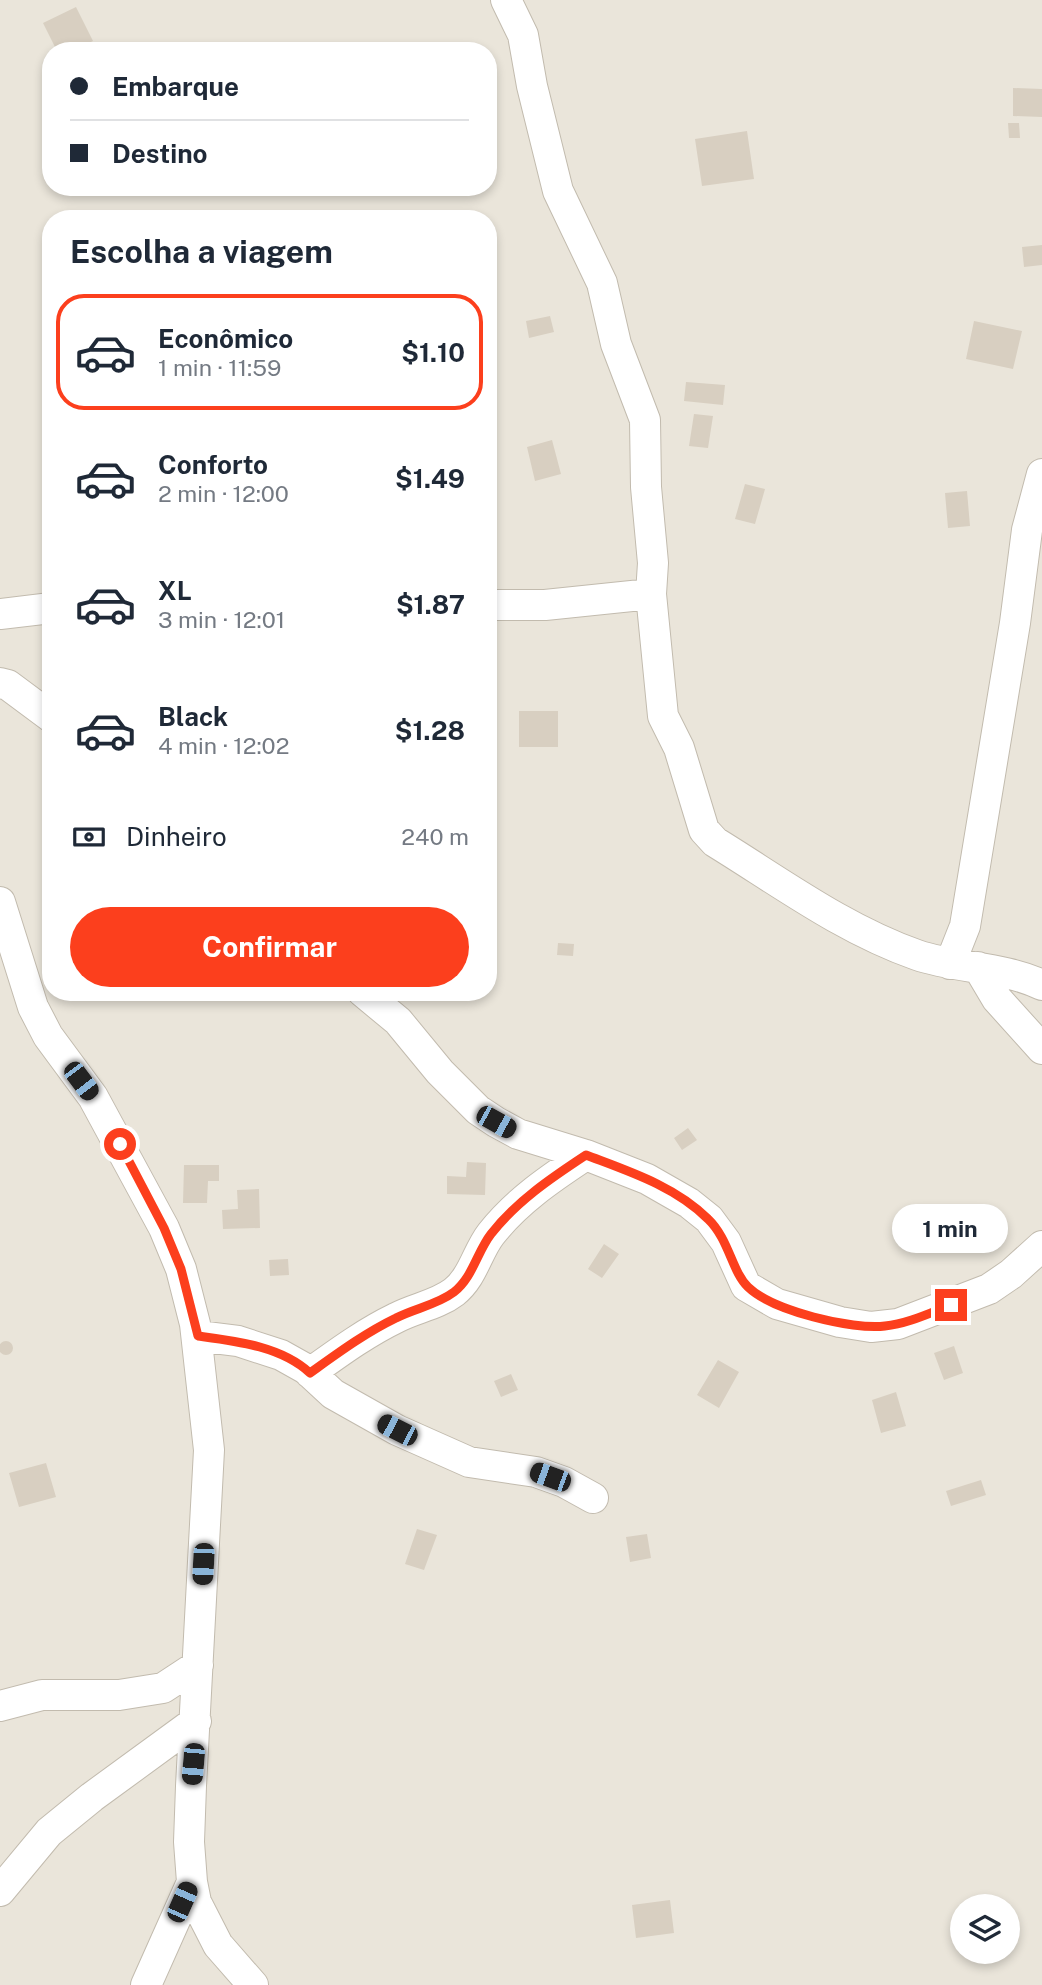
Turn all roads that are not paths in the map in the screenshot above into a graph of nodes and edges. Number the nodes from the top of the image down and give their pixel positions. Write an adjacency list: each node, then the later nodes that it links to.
1 (506, 0): 3 (street)
2 (1042, 474): 10 (street)
3 (651, 594): 4 (street); 10 (street)
4 (497, 605)
5 (42, 609): 6 (street)
6 (0, 614)
7 (0, 683): 8 (street)
8 (42, 710)
9 (0, 902): 16 (street)
10 (964, 966): 11 (street); 13 (street)
11 (1042, 985)
12 (374, 1001): 14 (street)
13 (1042, 1049)
14 (586, 1155): 15 (street); 17 (street)
15 (1042, 1246)
16 (198, 1336): 17 (street); 19 (street)
17 (310, 1373): 18 (street)
18 (593, 1498)
19 (198, 1665): 20 (street); 21 (street)
20 (0, 1706)
21 (196, 1721): 22 (street); 23 (street)
22 (192, 1882): 24 (street); 25 (street)
23 (0, 1891)
24 (146, 1985)
25 (253, 1985)

